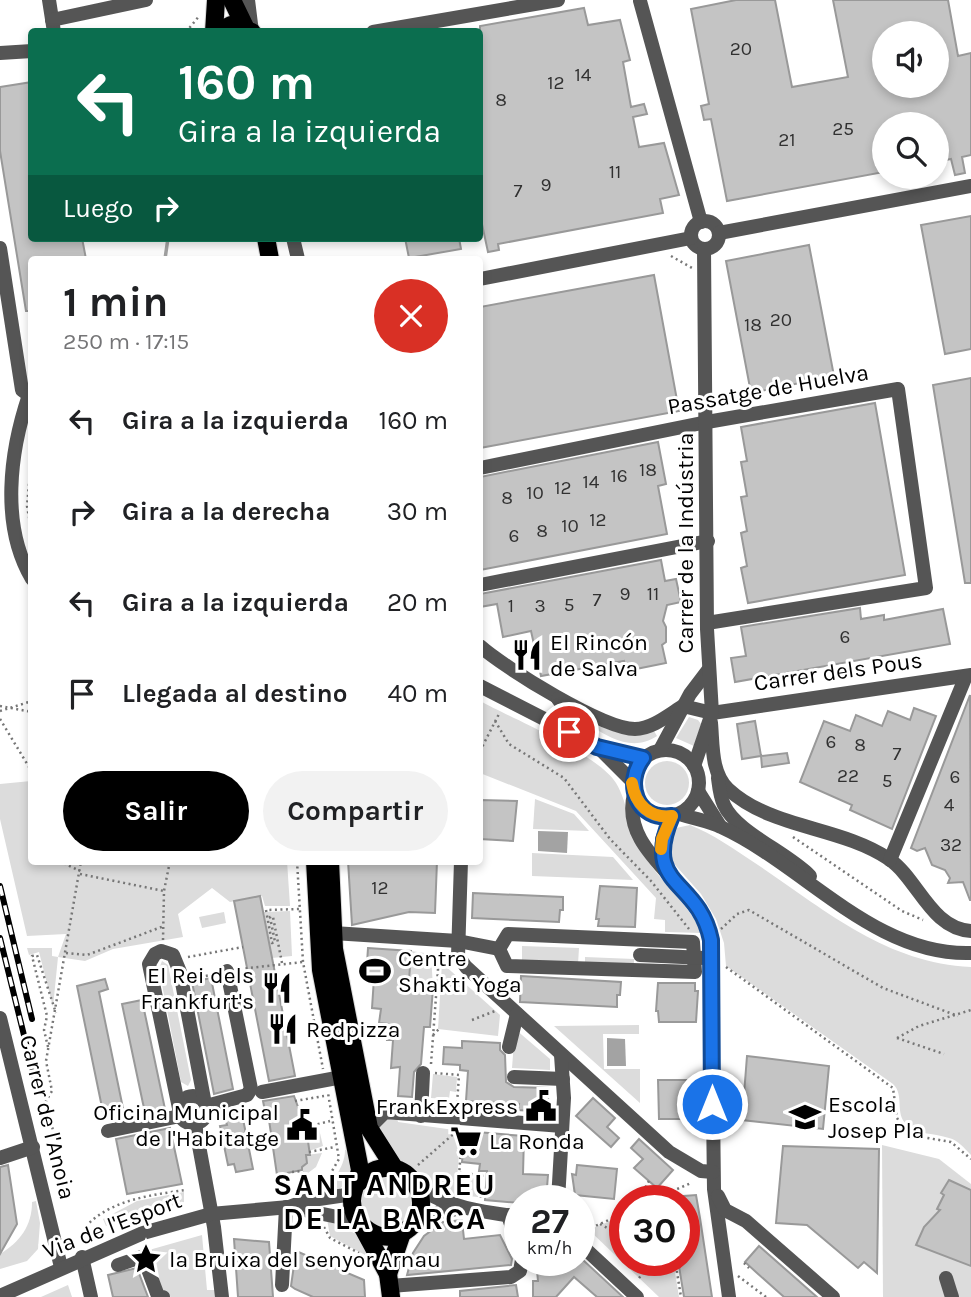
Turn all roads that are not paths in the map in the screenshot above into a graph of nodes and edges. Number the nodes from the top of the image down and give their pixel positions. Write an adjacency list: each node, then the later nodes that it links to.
1 (49, 0): 9 (street)
2 (146, 0): 9 (street)
3 (232, 0): 13 (main road)
4 (248, 0): 14 (street)
5 (558, 0): 7 (street)
6 (638, 0): 19 (street)
7 (524, 3): 15 (street)
8 (210, 4): 10 (main road)
9 (53, 26)
10 (214, 28)
11 (224, 28): 12 (main road)
12 (242, 28)
13 (249, 28)
14 (250, 28)
15 (394, 28)
16 (28, 51): 17 (street)
17 (0, 53)
18 (971, 186): 20 (street)
19 (701, 222): 20 (street); 21 (street)
20 (719, 233): 23 (street)
21 (691, 238): 23 (street); 24 (street)
22 (0, 248): 25 (street)
23 (704, 249): 27 (street, Carrer de la Indústria)
24 (483, 278)
25 (28, 394)
26 (28, 401): 30 (street)
27 (707, 422): 28 (street, Passatge de Huelva); 29 (street, Carrer de la Indústria); 32 (street, Passatge de Huelva)
28 (483, 467)
29 (708, 541): 31 (street); 32 (street, Carrer de la Indústria)
30 (28, 568)
31 (483, 583)
32 (707, 623): 34 (street, Carrer de la Indústria)
33 (483, 648): 37 (street)
34 (709, 669): 38 (street, Carrer de la Indústria); 39 (street, Carrer de la Indústria)
35 (968, 675): 39 (street, Carrer dels Pous); 49 (street)
36 (483, 688): 40 (street)
37 (556, 696): 38 (street); 40 (street)
38 (683, 706): 39 (street); 41 (street, Carrer de la Indústria)
39 (711, 716): 43 (street, Carrer de la Indústria); 44 (street)
40 (593, 745): 42 (street); 45 (street)
41 (660, 750): 42 (street); 43 (street)
42 (643, 758): 45 (street)
43 (694, 766): 46 (street)
44 (718, 777): 49 (street); 54 (street)
45 (633, 787): 47 (street); 53 (street)
46 (698, 791): 47 (street); 48 (street)
47 (676, 815): 48 (street); 53 (street)
48 (720, 826): 54 (street)
49 (890, 860): 55 (street)
50 (314, 865): 69 (main road)
51 (330, 865): 56 (main road)
52 (461, 865): 57 (street)
53 (664, 869): 85 (street)
54 (828, 894): 59 (street)
55 (971, 931)
56 (333, 933): 57 (street); 79 (main road)
57 (458, 935): 58 (street); 63 (street)
58 (499, 949): 61 (street); 61 (street)
59 (971, 953)
60 (640, 954): 61 (street)
61 (700, 957)
62 (227, 971): 74 (street)
63 (517, 1014): 65 (street); 66 (street)
64 (0, 1018): 81 (street, Carrer de l'Anoia)
65 (509, 1047)
66 (561, 1055): 70 (street); 71 (street)
67 (424, 1073): 76 (street)
68 (514, 1077): 70 (street)
69 (333, 1078): 72 (street); 88 (main road)
70 (563, 1079): 73 (street)
71 (592, 1081): 73 (street); 85 (street)
72 (262, 1092)
73 (564, 1098): 78 (street)
74 (205, 1105): 75 (street); 75 (street); 77 (street)
75 (180, 1112): 77 (street); 80 (street)
76 (421, 1115): 78 (street); 79 (street)
77 (195, 1124): 91 (street)
78 (562, 1126): 86 (street)
79 (369, 1128): 84 (main road)
80 (108, 1131)
81 (32, 1143): 82 (street); 83 (street); 99 (street, Carrer de l'Anoia)
82 (0, 1150)
83 (0, 1158)
84 (395, 1168): 87 (main road); 88 (main road)
85 (713, 1172): 93 (street)
86 (559, 1185)
87 (418, 1188): 89 (street); 95 (main road)
88 (355, 1189): 90 (street, Via de l'Esport); 94 (main road)
89 (459, 1203): 92 (street); 95 (street)
90 (288, 1207): 91 (street, Via de l'Esport); 94 (street, Via de l'Esport); 102 (street)
91 (211, 1214): 97 (street, Via de l'Esport); 107 (street)
92 (504, 1214)
93 (722, 1214): 109 (street); 110 (street)
94 (360, 1224): 95 (main road); 103 (main road)
95 (407, 1229): 103 (main road)
96 (595, 1250): 108 (street)
97 (82, 1257): 99 (street, Via de l'Esport); 105 (street)
98 (118, 1265): 106 (street)
99 (61, 1267): 104 (street, Via de l'Esport)
100 (512, 1276): 103 (street)
101 (946, 1278): 111 (street)
102 (282, 1285)
103 (389, 1286)
104 (0, 1296)
105 (91, 1297)
106 (163, 1297)
107 (222, 1297)
108 (637, 1297)
109 (729, 1297)
110 (833, 1297)
111 (952, 1297)

